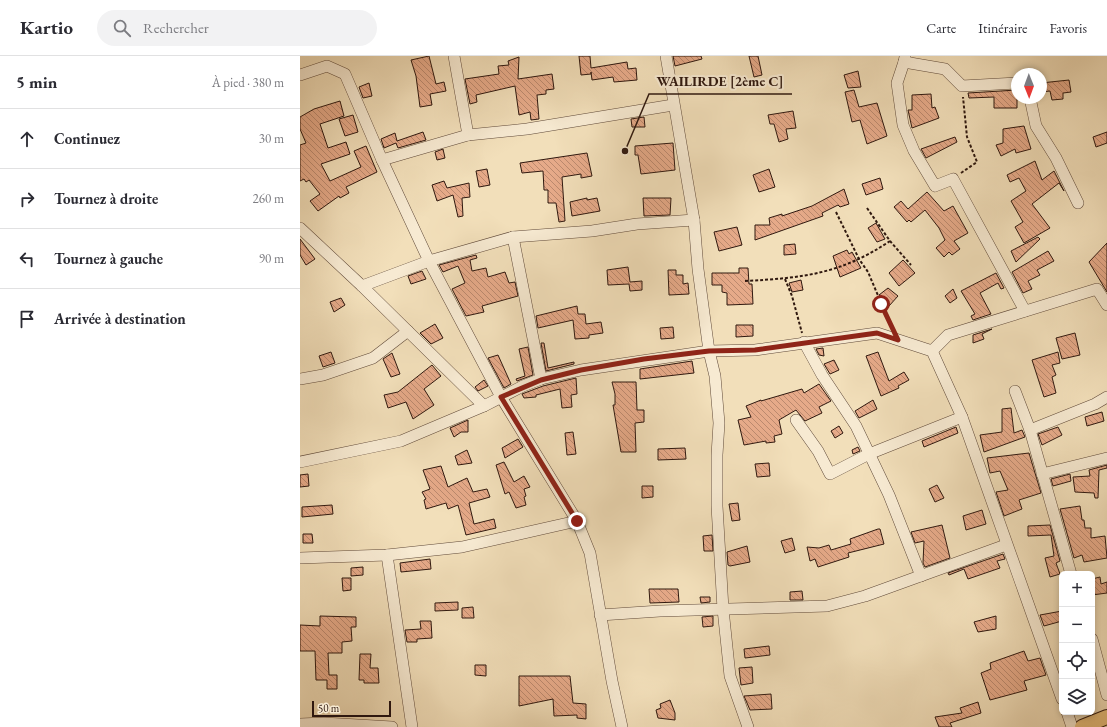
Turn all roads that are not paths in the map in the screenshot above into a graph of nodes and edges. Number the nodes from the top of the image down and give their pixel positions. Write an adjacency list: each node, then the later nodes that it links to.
1 (454, 56): 8 (street)
2 (666, 56): 7 (street)
3 (905, 59): 5 (street); 17 (street)
4 (300, 75): 9 (street)
5 (1011, 83)
6 (1031, 104): 10 (street)
7 (673, 105): 8 (street); 11 (street)
8 (468, 135): 9 (street)
9 (382, 160): 14 (street)
10 (1078, 203)
11 (694, 220): 13 (street); 20 (street)
12 (300, 228): 15 (street)
13 (513, 237): 14 (street); 23 (street)
14 (429, 261): 15 (street); 25 (street)
15 (362, 286): 18 (street)
16 (1107, 305): 17 (street)
17 (1025, 311): 21 (street)
18 (408, 331): 22 (street); 27 (street)
19 (804, 342): 20 (street); 21 (street); 31 (street)
20 (709, 351): 23 (street); 41 (street)
21 (932, 351): 28 (street)
22 (300, 379)
23 (541, 380): 25 (street)
24 (1015, 391): 30 (street)
25 (501, 397): 27 (street); 35 (street)
26 (1107, 397): 30 (street)
27 (484, 406): 33 (street)
28 (962, 417): 31 (street); 36 (street)
29 (796, 420): 31 (street)
30 (1030, 430): 34 (street)
31 (869, 454): 40 (street)
32 (1107, 458): 34 (street)
33 (300, 462)
34 (1042, 474): 39 (street)
35 (577, 521): 37 (street); 42 (street)
36 (1006, 545): 40 (street); 44 (street)
37 (387, 555): 38 (street); 50 (street)
38 (300, 558)
39 (1070, 571)
40 (921, 576): 41 (street)
41 (723, 609): 42 (street); 52 (street)
42 (600, 614): 51 (street)
43 (1093, 643): 45 (street)
44 (1059, 691)
45 (1107, 695)
46 (1068, 715): 53 (street)
47 (1107, 717): 54 (main road)
48 (300, 724): 49 (street)
49 (392, 727)
50 (412, 727)
51 (622, 727)
52 (748, 727)
53 (1072, 727)
54 (1082, 727)

